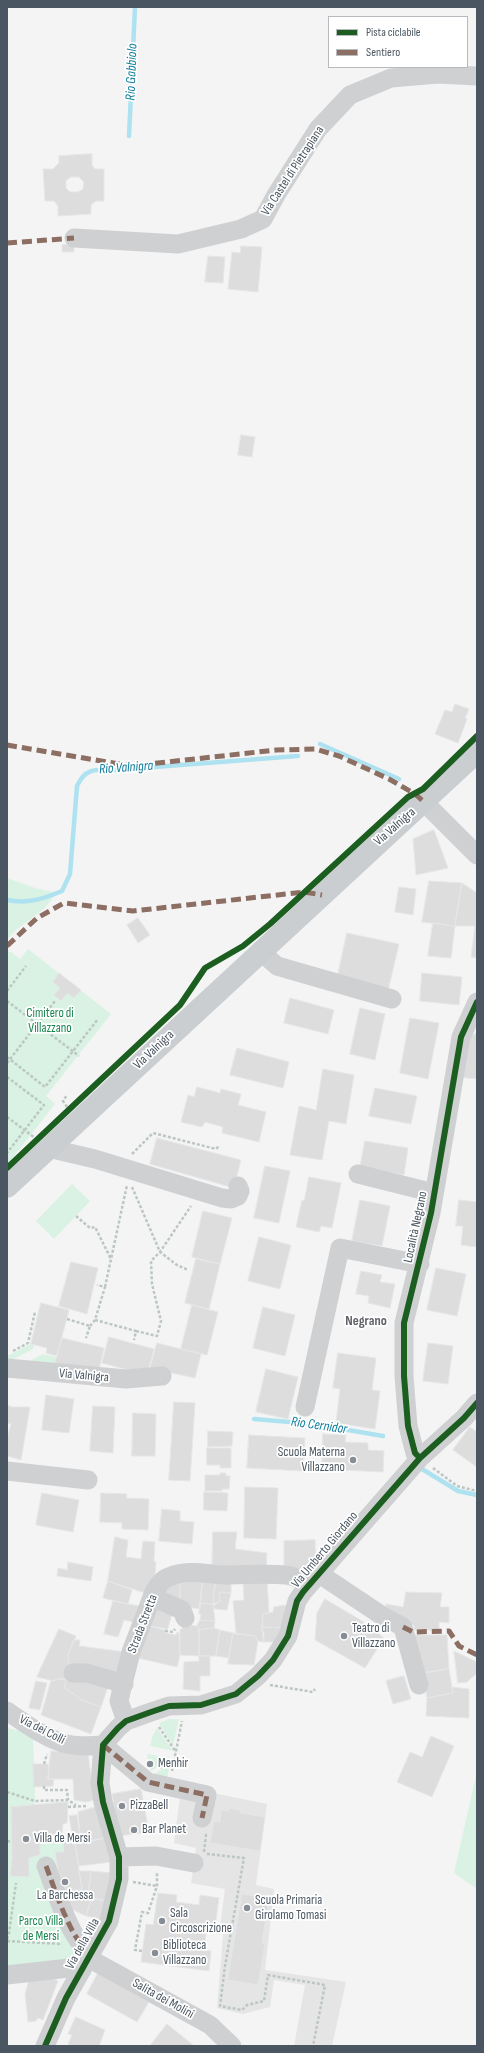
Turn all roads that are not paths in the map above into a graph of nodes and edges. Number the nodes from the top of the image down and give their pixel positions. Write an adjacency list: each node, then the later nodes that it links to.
1 (477, 76): 2 (street, Via Castel di Pietrapiana)
2 (74, 238)
3 (477, 752): 4 (main road)
4 (424, 802): 5 (street); 6 (main road, Via Valnigra)
5 (477, 856)
6 (260, 952): 7 (street); 9 (main road, Via Valnigra)
7 (392, 999)
8 (477, 1002): 13 (street, Località Negrano)
9 (40, 1142): 11 (street); 12 (main road, Via Valnigra)
10 (358, 1174): 13 (street, Località Negrano)
11 (238, 1186)
12 (7, 1187)
13 (434, 1193): 14 (street, Località Negrano)
14 (420, 1264): 18 (street, Località Negrano); 19 (street, Località Negrano)
15 (7, 1368): 16 (street, Via Valnigra)
16 (162, 1376)
17 (477, 1403): 19 (street, Via Umberto Giordano)
18 (305, 1407)
19 (420, 1458): 22 (street, Via Umberto Giordano)
20 (7, 1471): 21 (street)
21 (88, 1480)
22 (314, 1579): 23 (street, Strada Stretta); 27 (street, Via Umberto Giordano); 29 (street, Via Umberto Giordano)
23 (152, 1597): 24 (street); 26 (street, Strada Stretta)
24 (185, 1618)
25 (72, 1672): 26 (street)
26 (124, 1684): 29 (street, Strada Stretta)
27 (419, 1685)
28 (7, 1711): 30 (street, Via dei Colli)
29 (126, 1721): 30 (street)
30 (103, 1746): 31 (street); 33 (street, Via della Villa)
31 (202, 1818)
32 (187, 1856): 33 (street)
33 (119, 1857): 35 (street, Via della Villa)
34 (46, 1866): 35 (street)
35 (85, 1956): 36 (street); 37 (street, Via della Villa); 38 (street, Salita dei Molini)
36 (7, 1975)
37 (45, 2046)
38 (232, 2046)

